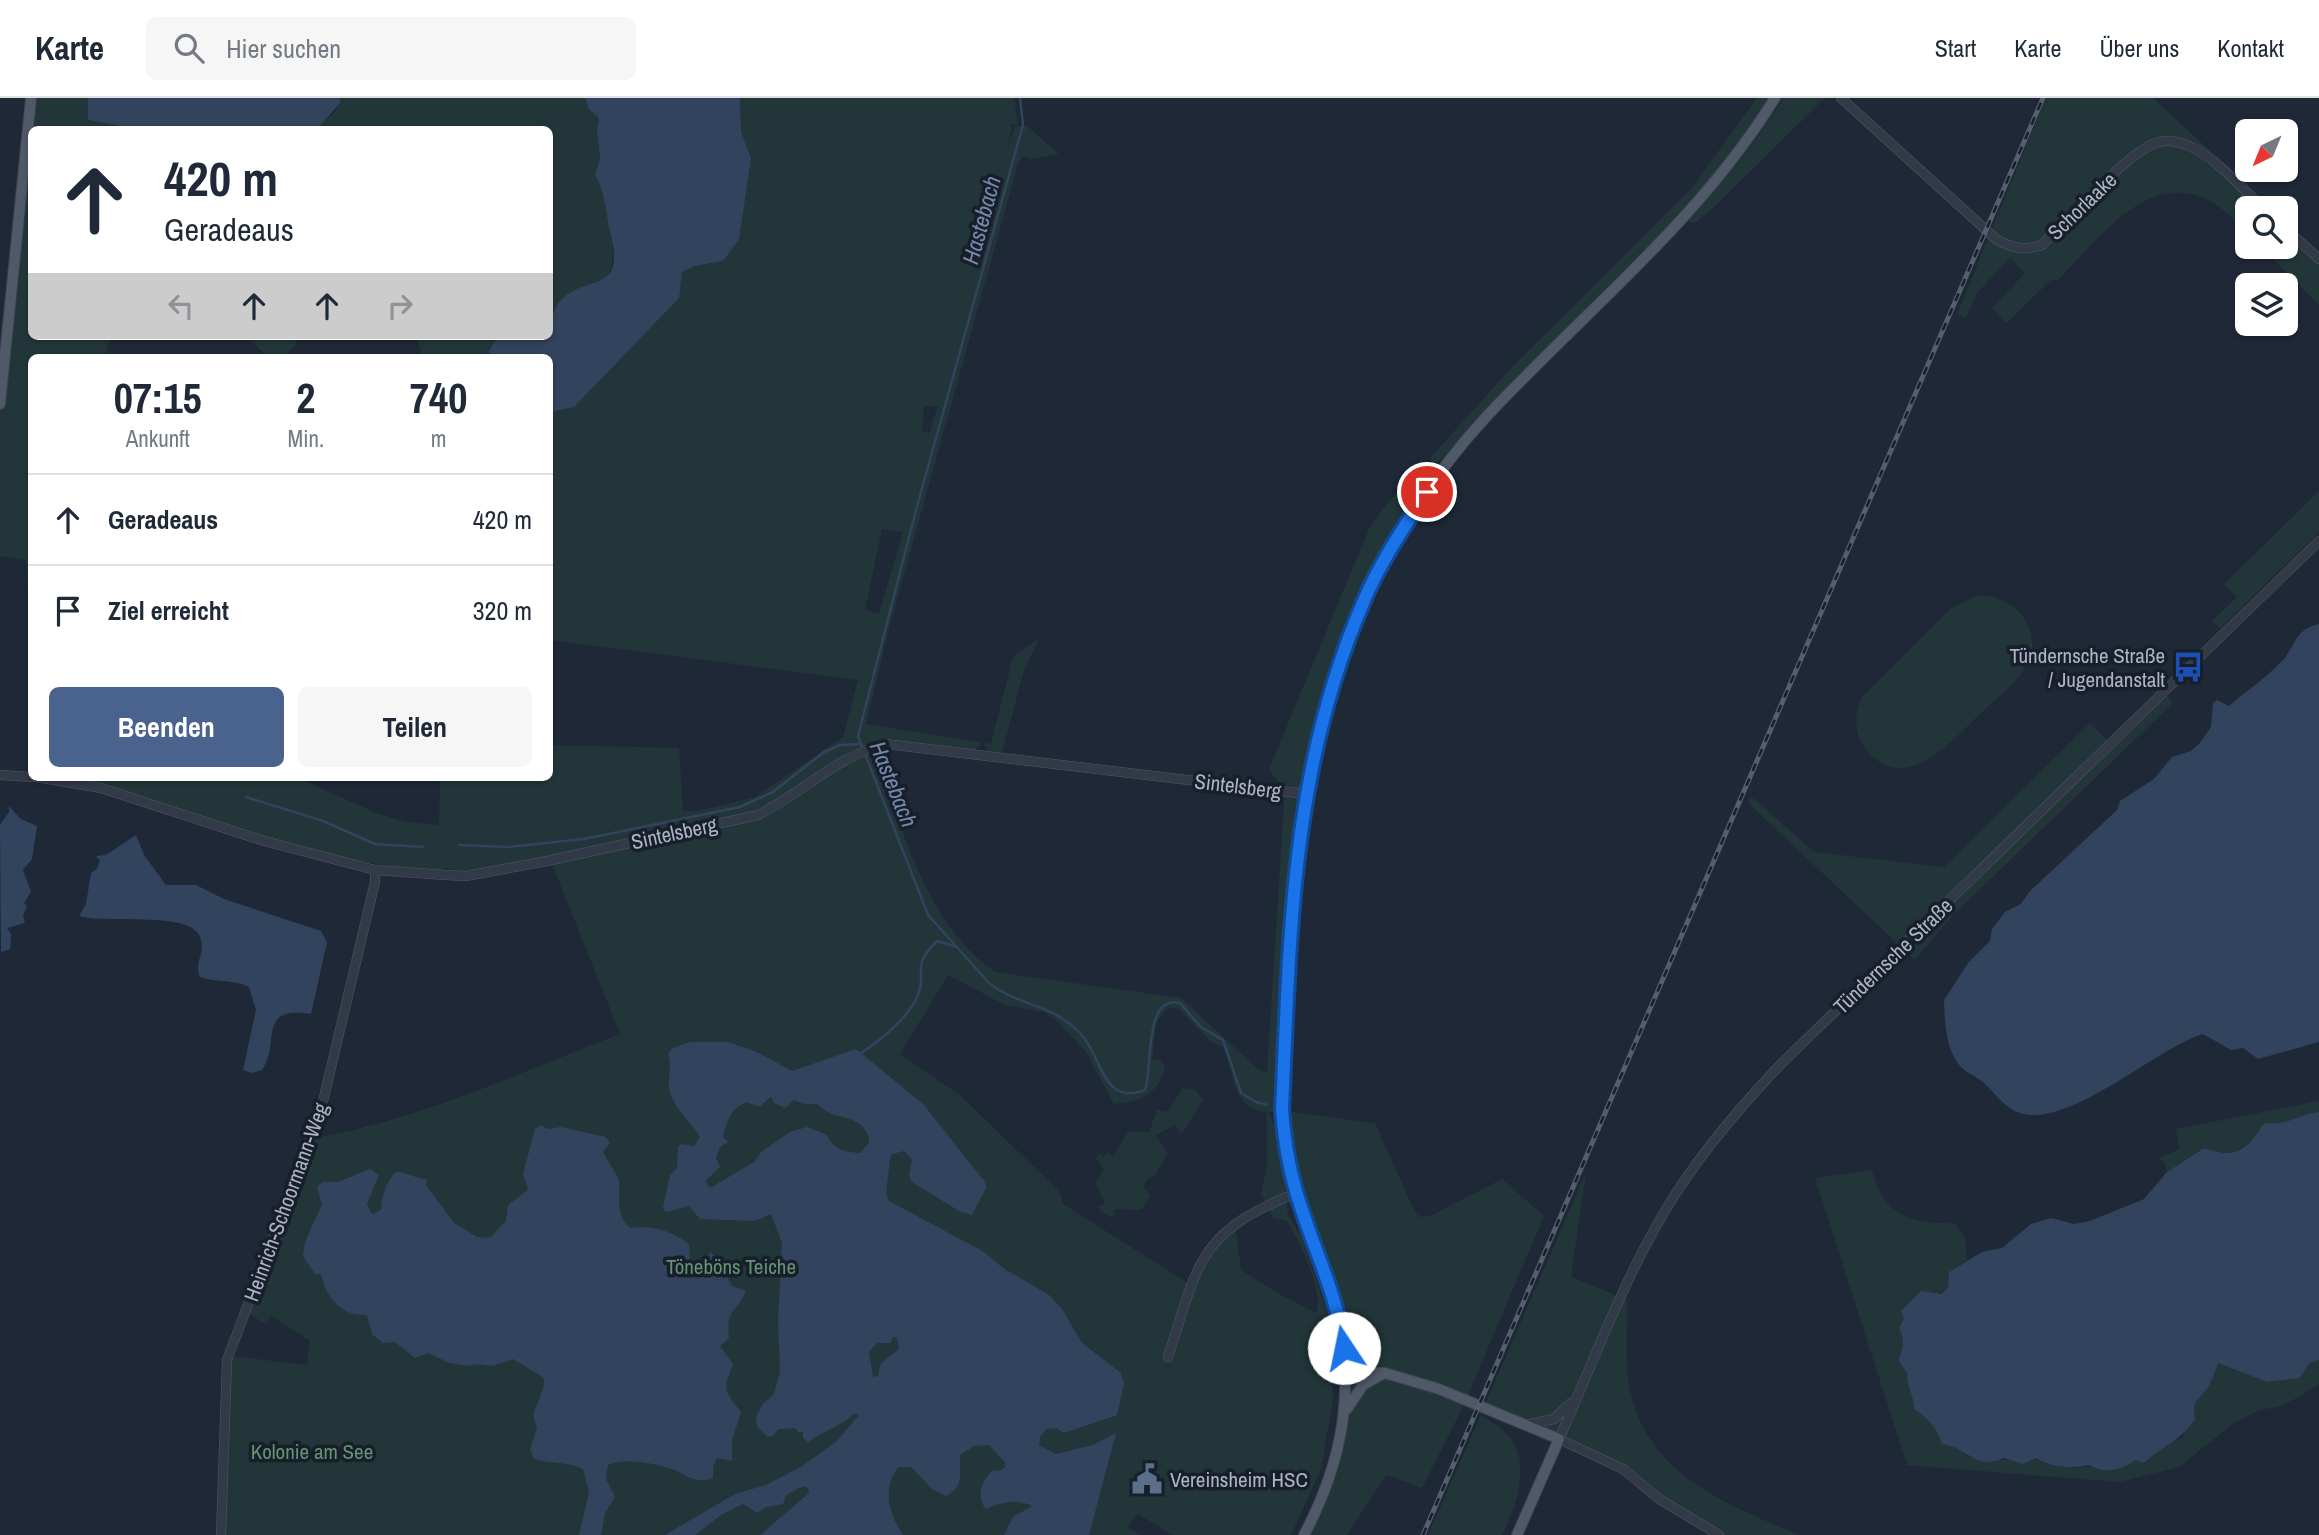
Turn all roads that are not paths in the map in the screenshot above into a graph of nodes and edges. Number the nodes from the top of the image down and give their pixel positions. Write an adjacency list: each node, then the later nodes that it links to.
1 (31, 98): 4 (main road)
2 (1775, 98): 14 (main road)
3 (1841, 98): 6 (street, Schorlaake)
4 (28, 126)
5 (28, 128): 9 (main road)
6 (2250, 196)
7 (2298, 240): 8 (street)
8 (2319, 259)
9 (0, 404)
10 (2319, 541): 20 (street, Tündernsche Straße)
11 (0, 775): 12 (street, Sintelsberg)
12 (28, 777)
13 (58, 781): 15 (street, Sintelsberg)
14 (1305, 794): 15 (street, Sintelsberg); 16 (main road)
15 (375, 870): 24 (street, Heinrich-Schoormann-Weg)
16 (1296, 1193): 17 (street); 18 (main road)
17 (1168, 1357)
18 (1347, 1372): 19 (main road); 21 (main road)
19 (1385, 1373): 21 (main road); 22 (main road)
20 (1579, 1394): 22 (street); 23 (street, Tündernsche Straße)
21 (1346, 1412): 25 (main road)
22 (1525, 1425): 23 (main road)
23 (1559, 1439): 26 (main road); 27 (street)
24 (221, 1535)
25 (1304, 1535)
26 (1517, 1535)
27 (1718, 1535)

